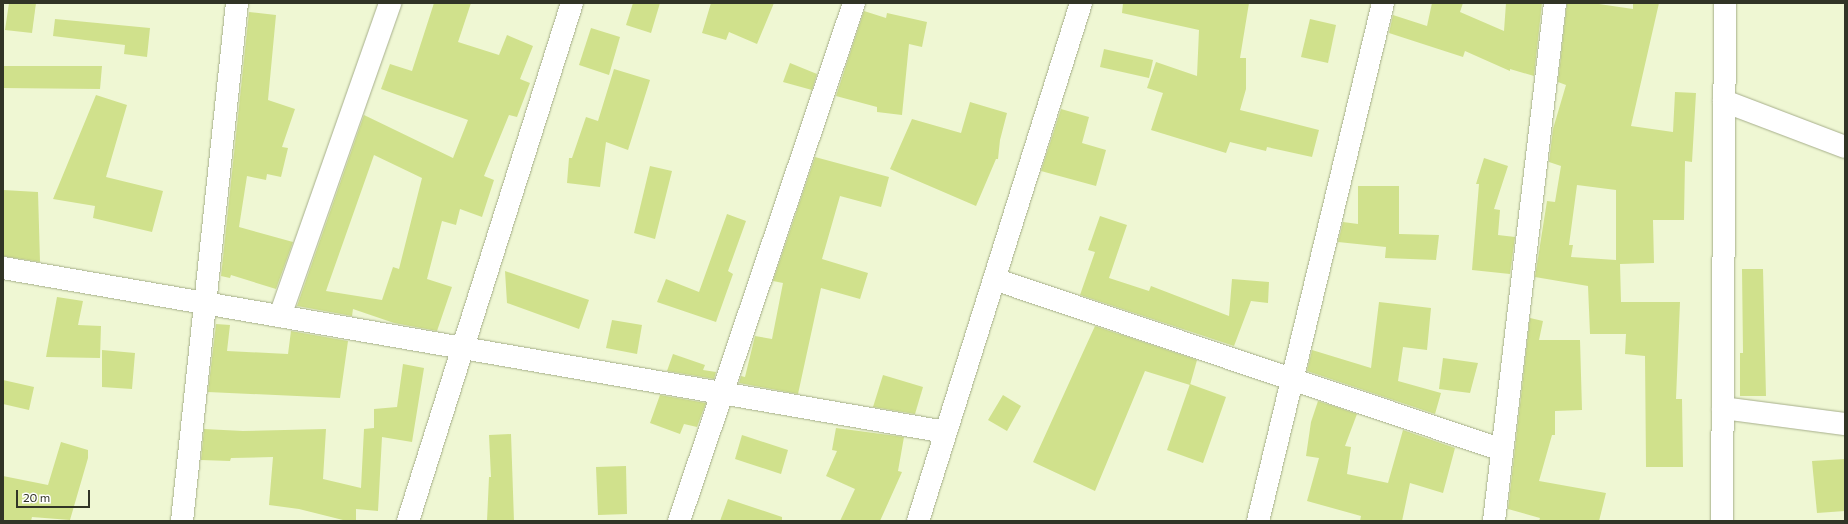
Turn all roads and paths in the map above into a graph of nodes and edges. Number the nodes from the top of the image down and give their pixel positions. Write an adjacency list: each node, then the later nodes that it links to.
1 (238, 3): 13 (street)
2 (390, 3): 14 (street)
3 (572, 3): 15 (street)
4 (854, 3): 17 (street)
5 (1081, 3): 12 (street)
6 (1383, 3): 16 (street)
7 (1555, 3): 21 (street)
8 (1725, 3): 9 (street)
9 (1724, 101): 10 (street); 18 (street)
10 (1845, 147)
11 (3, 268): 13 (street)
12 (994, 279): 16 (street); 20 (street)
13 (206, 303): 14 (street); 22 (street)
14 (280, 316): 15 (street)
15 (462, 348): 17 (street); 23 (street)
16 (1292, 380): 21 (street); 26 (street)
17 (722, 393): 20 (street); 24 (street)
18 (1723, 408): 19 (street); 28 (street)
19 (1845, 424)
20 (946, 432): 25 (street)
21 (1502, 450): 27 (street)
22 (182, 521)
23 (408, 521)
24 (679, 521)
25 (918, 521)
26 (1258, 521)
27 (1494, 521)
28 (1722, 521)

